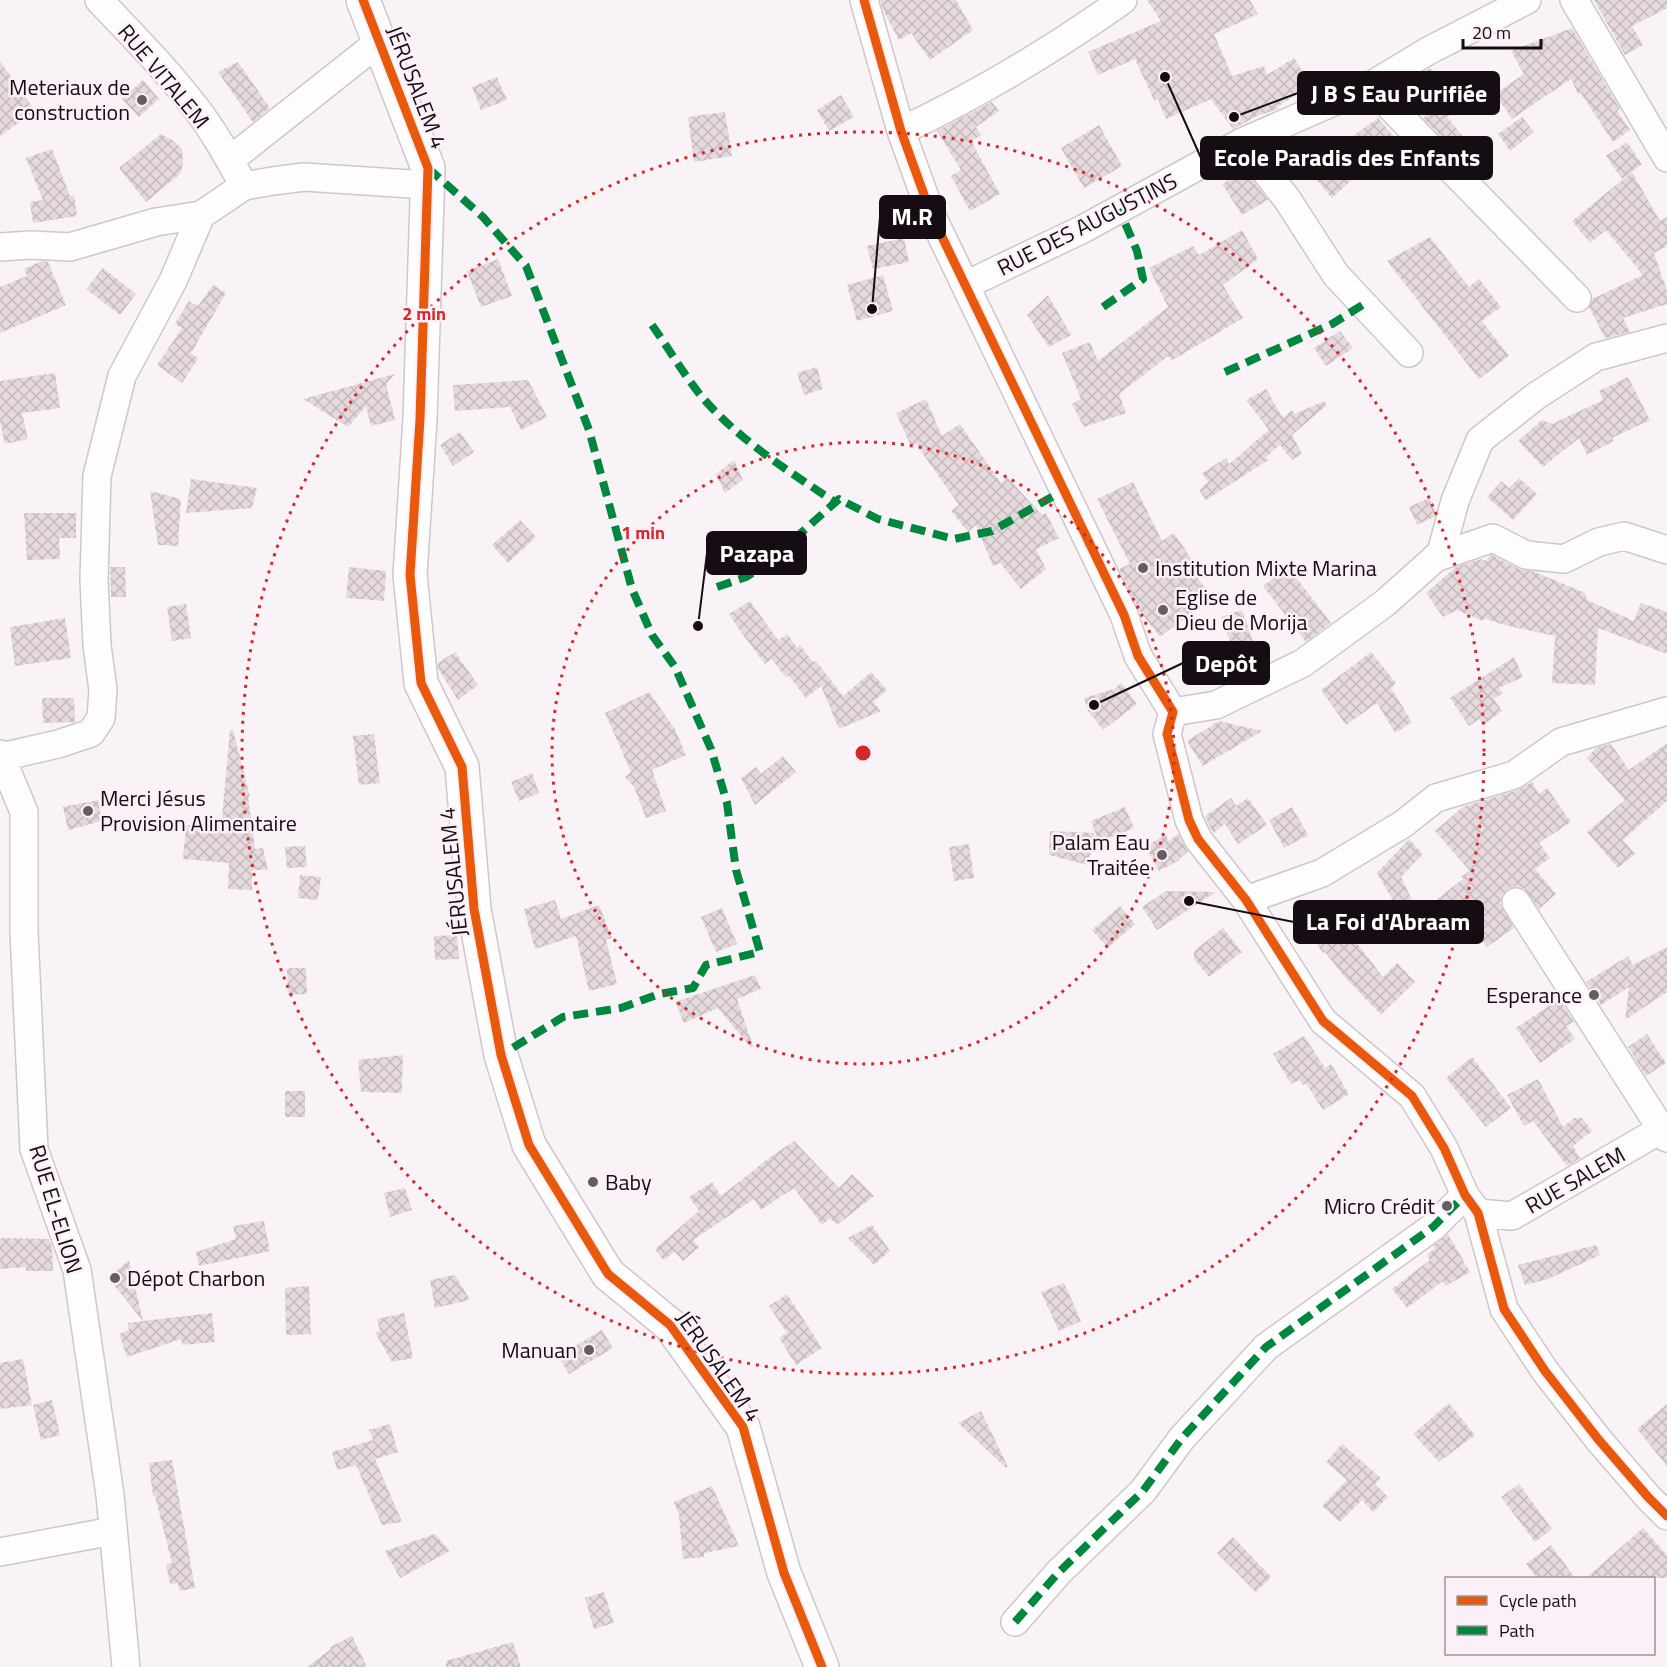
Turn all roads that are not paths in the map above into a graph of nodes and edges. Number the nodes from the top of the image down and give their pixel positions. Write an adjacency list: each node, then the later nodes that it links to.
1 (99, 0): 12 (street, RUE VITALEM)
2 (363, 0): 7 (street, JÉRUSALEM 4)
3 (864, 0): 9 (street)
4 (1122, 0): 9 (street)
5 (1527, 0): 8 (street, RUE DES AUGUSTINS)
6 (1574, 0): 11 (street)
7 (379, 42): 12 (street); 13 (street, JÉRUSALEM 4)
8 (1370, 86): 10 (street, RUE DES AUGUSTINS); 18 (street)
9 (901, 131): 17 (street)
10 (1242, 142): 17 (street, RUE DES AUGUSTINS); 20 (street)
11 (1667, 158)
12 (230, 160): 14 (street, RUE VITALEM)
13 (427, 185): 14 (street); 35 (street, JÉRUSALEM 4)
14 (244, 186): 15 (street)
15 (201, 214): 16 (street); 25 (street)
16 (0, 247)
17 (966, 285): 24 (street)
18 (1577, 298)
19 (1667, 338): 22 (street)
20 (1409, 353)
21 (1667, 550): 22 (street)
22 (1435, 558): 24 (street)
23 (1667, 711): 26 (street)
24 (1173, 712): 26 (street)
25 (1, 755): 31 (street, RUE EL-ELION)
26 (1245, 900): 29 (street)
27 (1516, 902): 28 (street)
28 (1665, 1132): 29 (street, RUE SALEM)
29 (1471, 1204): 30 (street); 33 (street)
30 (1667, 1516)
31 (113, 1531): 32 (street); 34 (street, RUE EL-ELION)
32 (0, 1552)
33 (1016, 1622)
34 (126, 1667)
35 (822, 1667)

